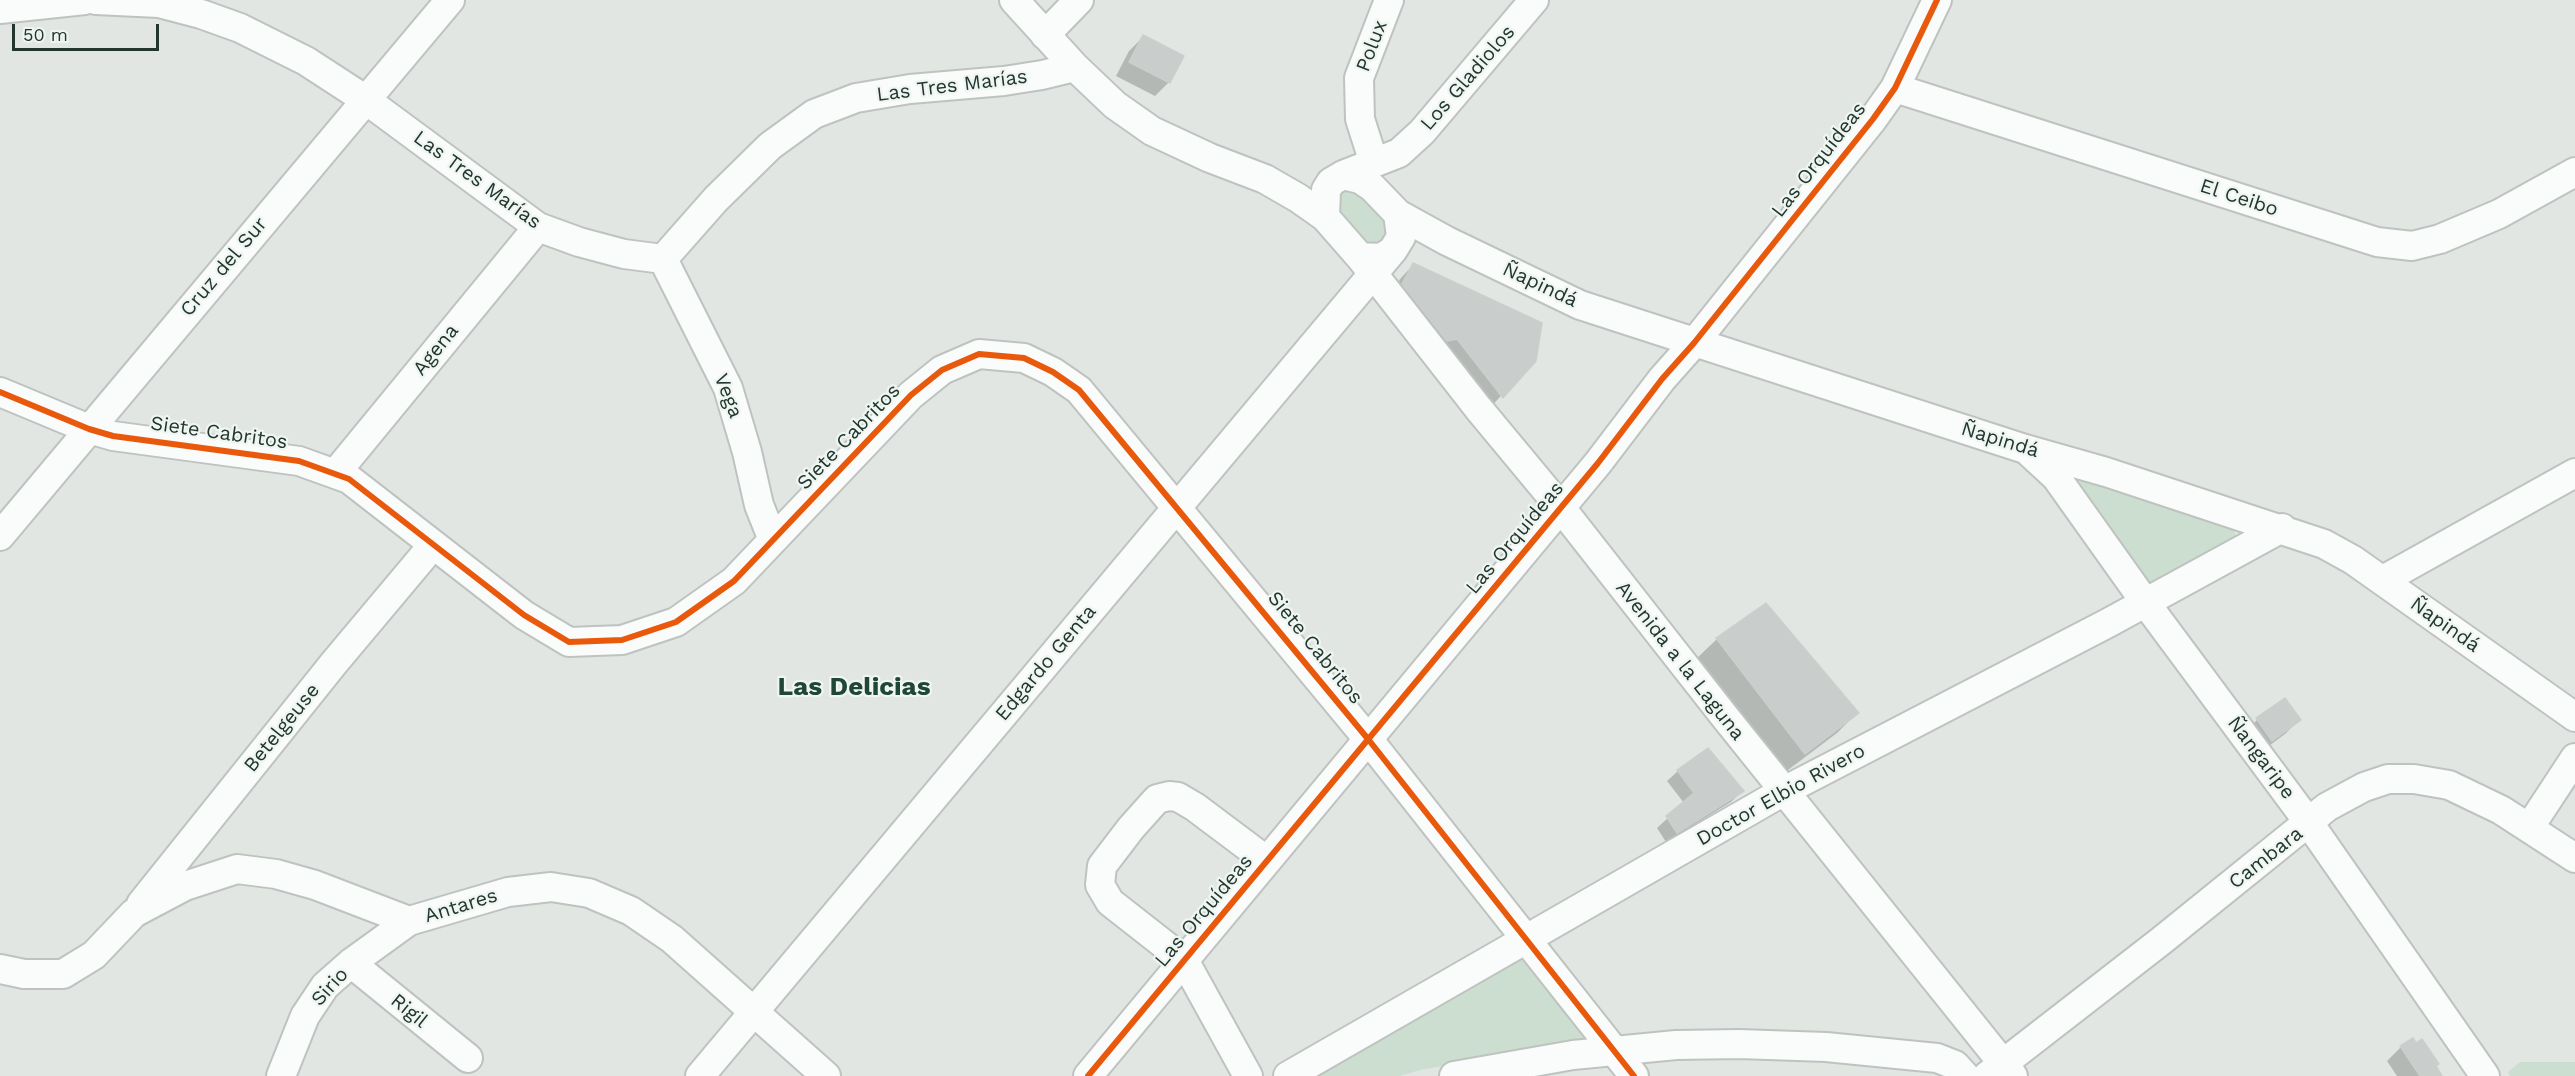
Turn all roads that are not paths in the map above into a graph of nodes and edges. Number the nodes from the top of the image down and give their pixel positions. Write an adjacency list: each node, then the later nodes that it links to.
1 (86, 0): 9 (street)
2 (96, 0): 13 (street, Las Tres Marías)
3 (450, 0): 13 (street, Cruz del Sur)
4 (1014, 0): 10 (street)
5 (1079, 0): 10 (street)
6 (1389, 0): 14 (street, Polux)
7 (1534, 0): 14 (street, Los Gladiolos)
8 (1937, 0): 12 (street, Las Orquídeas)
9 (0, 9)
10 (1045, 35): 11 (street)
11 (1075, 67): 17 (street); 21 (street, Las Tres Marías)
12 (1895, 88): 15 (street, El Ceibo); 23 (street, Las Orquídeas)
13 (366, 100): 20 (street, Las Tres Marías); 25 (street, Cruz del Sur)
14 (1386, 158): 16 (street, Los Gladiolos); 18 (street)
15 (2575, 172)
16 (1337, 178): 17 (street); 18 (street); 19 (street)
17 (1265, 179): 19 (street)
18 (1394, 210): 22 (street); 23 (street, Ñapindá)
19 (1325, 217): 22 (street)
20 (538, 227): 21 (street, Las Tres Marías); 28 (street, Agena)
21 (663, 259): 33 (street, Vega)
22 (1366, 266): 29 (street, Edgardo Genta); 30 (street, Avenida a la Laguna)
23 (1694, 343): 26 (street, Ñapindá); 30 (street, Las Orquídeas)
24 (0, 392): 25 (street, Siete Cabritos)
25 (88, 429): 28 (street, Siete Cabritos); 32 (street, Cruz del Sur)
26 (2025, 449): 31 (street, Ñapindá); 36 (street, Ñangaripe)
27 (2575, 472): 35 (street)
28 (335, 474): 34 (street, Siete Cabritos)
29 (1178, 508): 33 (street, Siete Cabritos); 38 (street, Siete Cabritos); 51 (street, Edgardo Genta)
30 (1561, 508): 38 (street, Las Orquídeas); 40 (street, Avenida a la Laguna)
31 (2282, 528): 35 (street, Ñapindá); 36 (street, Doctor Elbio Rivero)
32 (0, 536)
33 (773, 540): 34 (street, Siete Cabritos)
34 (433, 545): 45 (street, Betelgeuse)
35 (2382, 580): 37 (street, Ñapindá)
36 (2145, 602): 40 (street, Doctor Elbio Rivero); 41 (street, Ñangaripe)
37 (2575, 717)
38 (1368, 739): 44 (street, Las Orquídeas); 47 (street, Siete Cabritos)
39 (2575, 758): 42 (street)
40 (1784, 791): 47 (street, Doctor Elbio Rivero); 54 (street, Avenida a la Laguna)
41 (2309, 823): 42 (street, Cambara); 54 (street, Cambara); 64 (street, Ñangaripe)
42 (2529, 828): 43 (street, Cambara)
43 (2575, 858)
44 (1267, 861): 48 (street, Las Orquídeas); 48 (street)
45 (134, 913): 46 (street, Antares); 50 (street, Antares)
46 (409, 921): 49 (street, Sirio); 51 (street, Antares)
47 (1524, 939): 52 (street, Siete Cabritos); 60 (street, Doctor Elbio Rivero)
48 (1184, 960): 58 (street, Las Orquídeas); 59 (street)
49 (351, 963): 53 (street, Rigil); 55 (street, Sirio)
50 (0, 969)
51 (754, 1011): 56 (street, Edgardo Genta); 57 (street, Antares)
52 (1613, 1052): 61 (street); 62 (street, Siete Cabritos); 63 (street)
53 (468, 1058)
54 (2001, 1072)
55 (281, 1076)
56 (700, 1076)
57 (826, 1076)
58 (1088, 1076)
59 (1248, 1076)
60 (1288, 1076)
61 (1454, 1076)
62 (1634, 1076)
63 (1965, 1076)
64 (2485, 1076)

